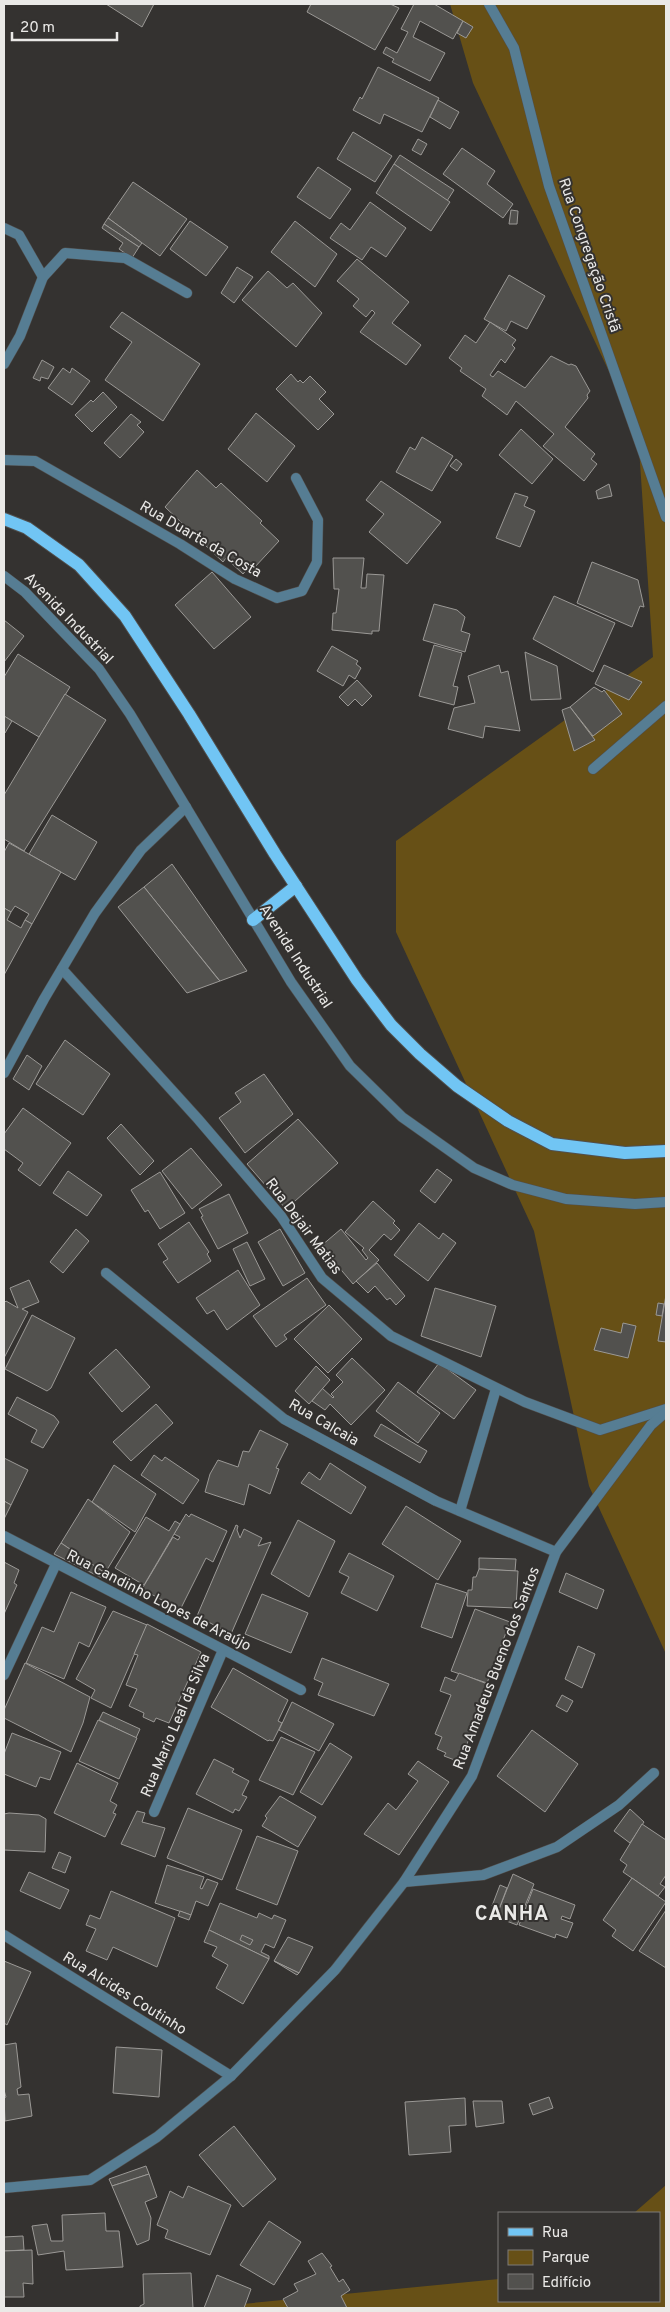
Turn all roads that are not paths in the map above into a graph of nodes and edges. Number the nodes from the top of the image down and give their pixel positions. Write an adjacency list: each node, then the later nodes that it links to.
1 (488, 4): 8 (street, Rua Congregação Cristã)
2 (4, 228): 3 (street)
3 (44, 277): 4 (street); 5 (street)
4 (187, 293)
5 (4, 364)
6 (4, 460): 7 (street, Rua Duarte da Costa)
7 (296, 478)
8 (666, 518)
9 (4, 519): 14 (main road)
10 (4, 576): 13 (street, Avenida Industrial)
11 (666, 706): 12 (street)
12 (593, 769)
13 (186, 807): 15 (street, Avenida Industrial); 16 (street)
14 (296, 886): 15 (main road); 18 (main road)
15 (253, 920): 19 (street, Avenida Industrial)
16 (62, 968): 17 (street); 21 (street, Rua Dejair Matias)
17 (4, 1073)
18 (666, 1151)
19 (666, 1202)
20 (106, 1273): 23 (street, Rua Calcaia)
21 (496, 1389): 22 (street, Rua Dejair Matias); 23 (street)
22 (666, 1410): 25 (street, Rua Amadeus Bueno dos Santos)
23 (460, 1511): 25 (street, Rua Calcaia)
24 (4, 1536): 26 (street, Rua Candinho Lopes de Araújo)
25 (556, 1552): 32 (street, Rua Amadeus Bueno dos Santos)
26 (56, 1564): 27 (street, Rua Candinho Lopes de Araújo); 28 (street)
27 (223, 1650): 29 (street, Rua Candinho Lopes de Araújo); 31 (street, Rua Mario Leal da Silva)
28 (4, 1675)
29 (301, 1690)
30 (654, 1773): 32 (street)
31 (154, 1812)
32 (404, 1882): 34 (street, Rua Amadeus Bueno dos Santos)
33 (4, 1935): 34 (street, Rua Alcides Coutinho)
34 (231, 2076): 35 (street, Rua Amadeus Bueno dos Santos)
35 (4, 2188)

